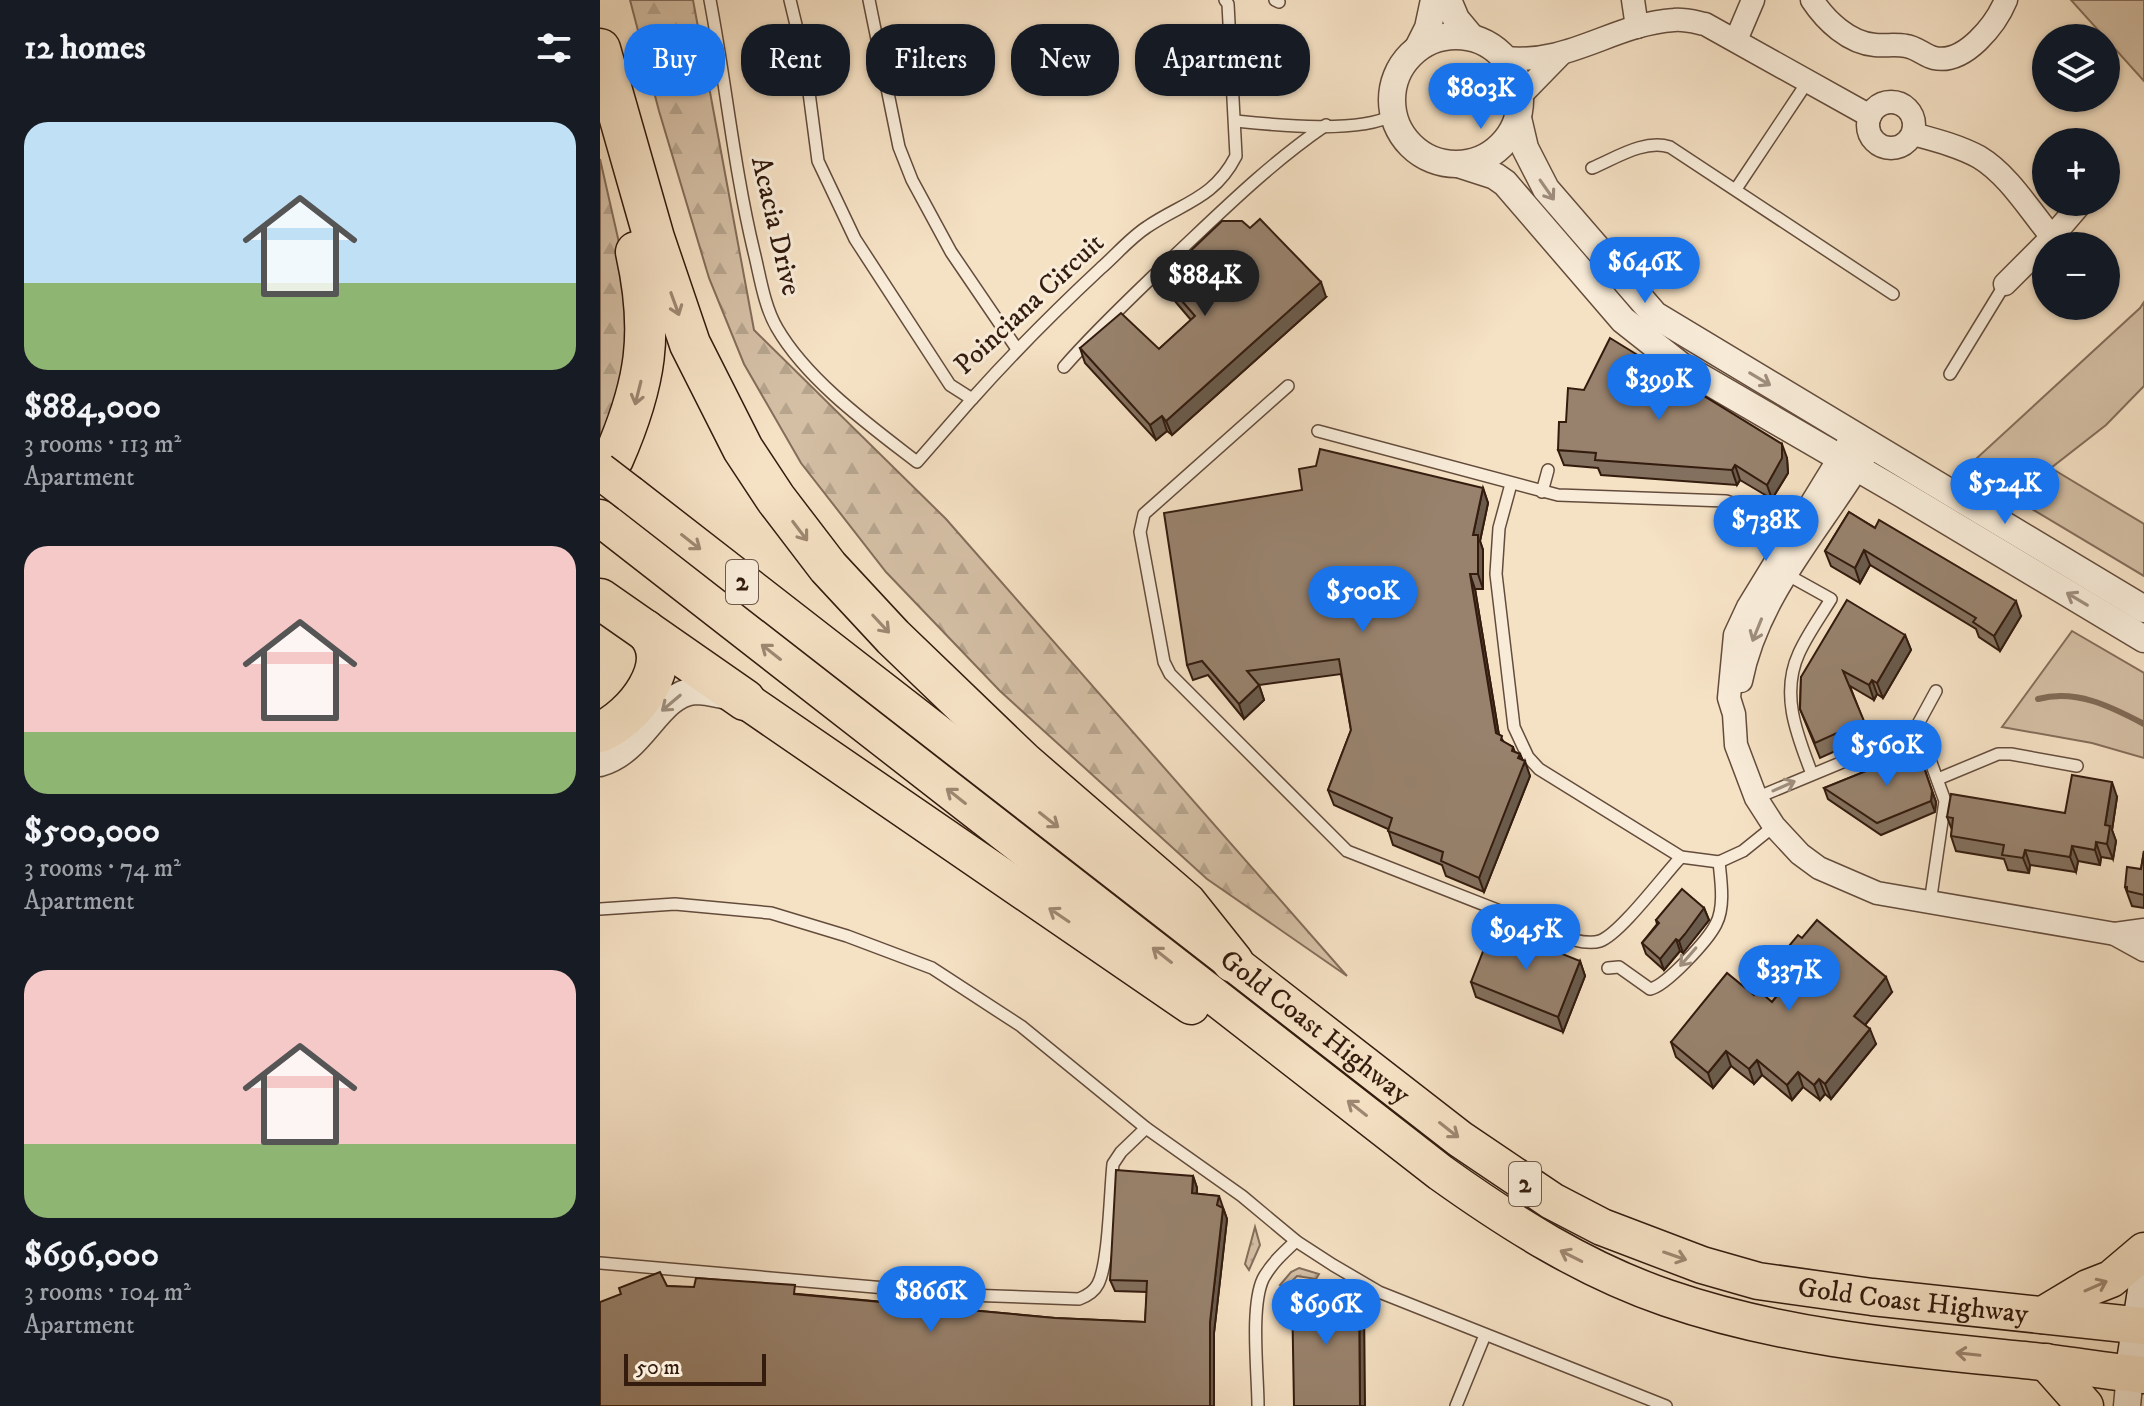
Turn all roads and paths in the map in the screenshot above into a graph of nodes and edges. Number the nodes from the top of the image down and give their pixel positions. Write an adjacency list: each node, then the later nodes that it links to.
1 (710, 0): 39 (lane, Acacia Drive)
2 (790, 0): 39 (lane, Poinciana Circuit)
3 (869, 0): 35 (lane)
4 (1434, 0): 14 (street)
5 (1448, 0): 12 (street)
6 (1633, 0): 11 (street)
7 (1753, 0): 13 (street)
8 (1812, 0): 9 (street)
9 (2006, 0)
10 (1230, 1): 22 (lane, Poinciana Circuit)
11 (1637, 27): 13 (street); 16 (street)
12 (1471, 37): 14 (street); 17 (street)
13 (1736, 40): 18 (street)
14 (1418, 48): 20 (street)
15 (600, 49): 25 (highway)
16 (1560, 55): 17 (street); 19 (street)
17 (1505, 58): 19 (street)
18 (1808, 81): 21 (street); 28 (lane)
19 (1519, 107): 26 (street); 41 (street, one-way to 41)
20 (1393, 115): 23 (lane); 26 (street)
21 (1870, 116): 24 (street); 24 (street)
22 (1235, 121): 23 (lane); 35 (lane, Poinciana Circuit)
23 (1326, 125): 36 (lane)
24 (1913, 134): 30 (street)
25 (629, 149): 42 (highway, one-way to 42); 70 (highway, one-way to 70)
26 (1461, 165): 41 (street)
27 (1592, 168): 28 (lane)
28 (1736, 189): 34 (lane)
29 (2070, 216): 31 (street)
30 (2048, 232)
31 (2056, 232)
32 (2032, 257): 33 (street)
33 (2005, 284): 37 (lane)
34 (1893, 294)
35 (1017, 349): 39 (lane, Poinciana Circuit)
36 (1064, 367)
37 (1950, 374)
38 (1288, 386): 63 (lane)
39 (972, 399)
40 (1318, 431): 44 (lane)
41 (1856, 451): 47 (street); 48 (street); 50 (street); 52 (street, one-way to 41)
42 (607, 465): 70 (highway, Gold Coast Highway / 2, one-way to 70, bridge)
43 (1548, 470): 45 (lane)
44 (1511, 484): 45 (lane); 63 (lane)
45 (1542, 492): 47 (lane)
46 (604, 521): 72 (highway, Gold Coast Highway / 2, one-way to 46)
47 (1792, 534): 48 (street)
48 (1780, 571): 59 (lane); 61 (street)
49 (600, 599): 51 (highway)
50 (2144, 609)
51 (645, 630): 54 (highway); 55 (highway)
52 (2144, 639)
53 (1936, 691): 60 (lane)
54 (745, 700): 57 (street, one-way to 57); 72 (highway, one-way to 54)
55 (600, 732)
56 (1886, 744): 59 (lane)
57 (600, 763)
58 (2077, 766): 60 (lane)
59 (1812, 774): 61 (lane, one-way to 59)
60 (1938, 779): 65 (lane)
61 (1756, 798): 62 (street)
62 (1774, 826): 64 (lane); 65 (street)
63 (1681, 857): 64 (lane)
64 (1719, 862): 71 (lane, one-way to 71)
65 (1930, 903): 68 (street)
66 (600, 909): 73 (lane)
67 (2144, 930): 68 (street)
68 (2115, 934): 69 (street)
69 (2144, 950)
70 (1233, 962): 78 (highway, Gold Coast Highway / 2, one-way to 78)
71 (1608, 968)
72 (1246, 1020): 81 (highway, Gold Coast Highway / 2, one-way to 72)
73 (1146, 1128): 74 (lane); 76 (lane)
74 (1296, 1241): 80 (lane); 83 (lane)
75 (2144, 1251): 78 (highway, one-way to 75)
76 (600, 1263)
77 (2144, 1284): 79 (main road)
78 (2043, 1315): 79 (highway, Gold Coast Highway / 2)
79 (2140, 1326): 82 (main road)
80 (1485, 1335): 84 (lane); 85 (lane)
81 (2046, 1362): 82 (highway, Gold Coast Highway / 2); 86 (highway)
82 (2134, 1385)
83 (1258, 1406)
84 (1456, 1406)
85 (1666, 1406)
86 (2085, 1406)

